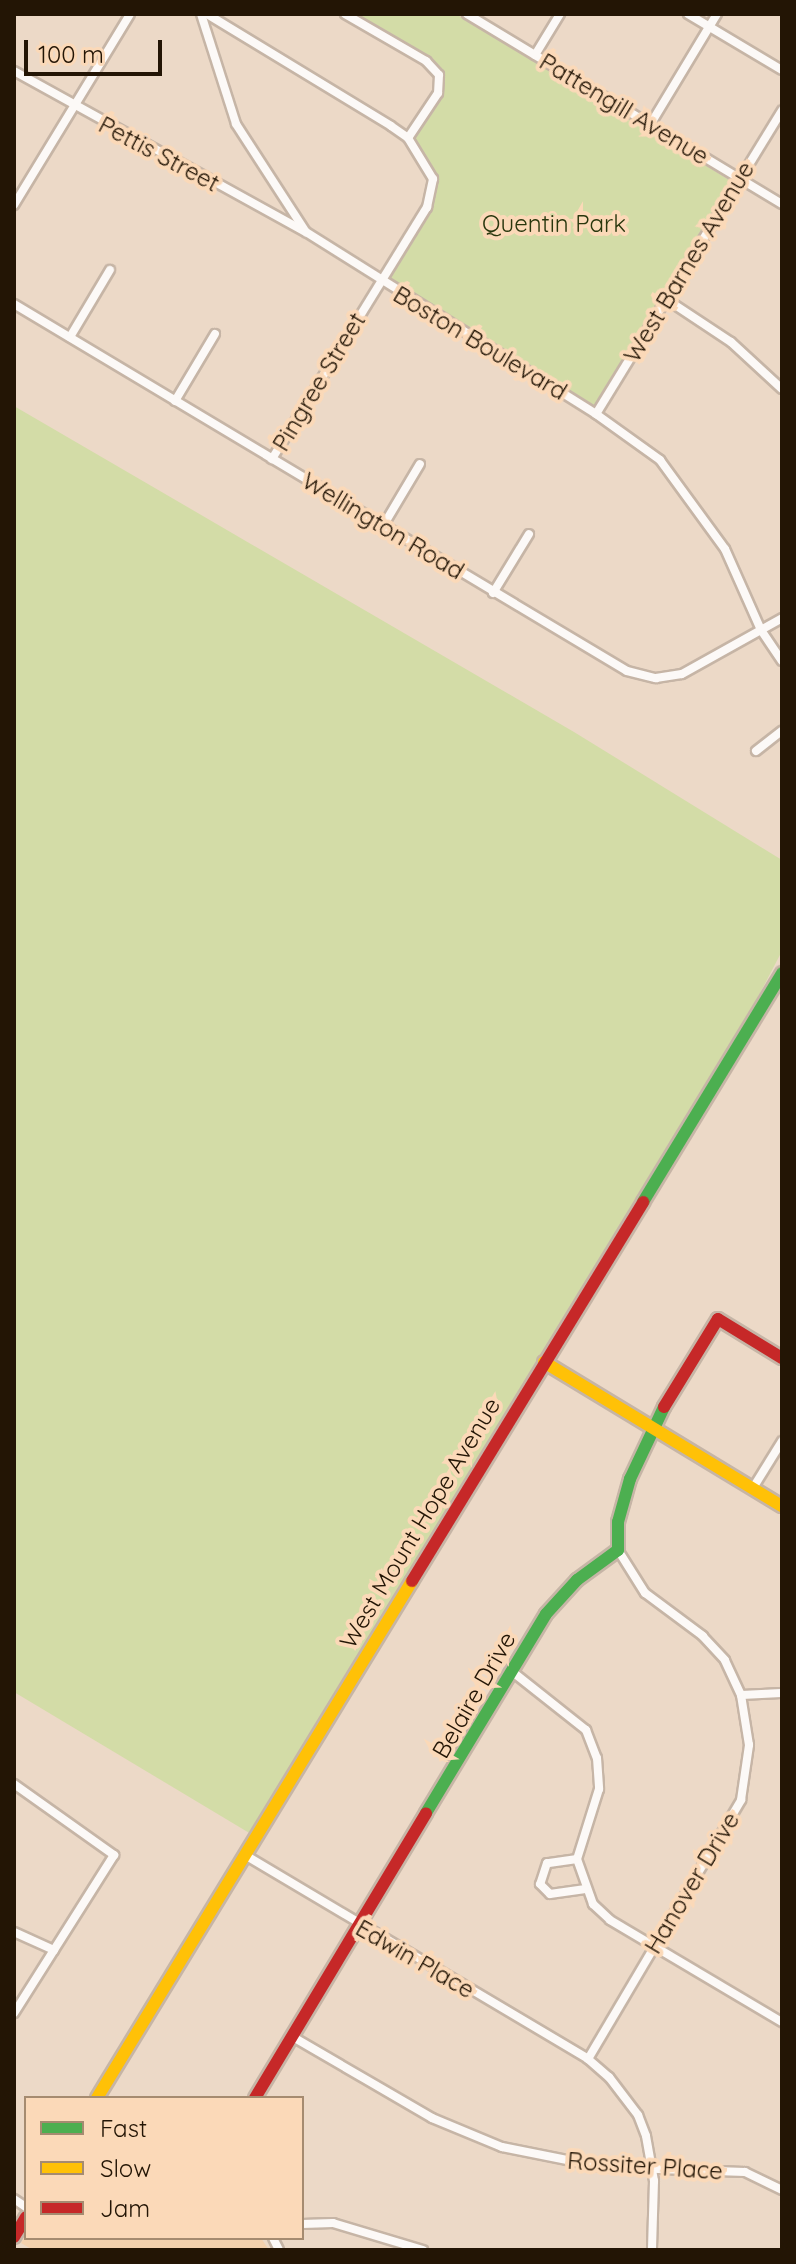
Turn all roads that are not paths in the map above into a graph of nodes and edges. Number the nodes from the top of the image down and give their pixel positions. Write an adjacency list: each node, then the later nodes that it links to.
1 (130, 14): 13 (street)
2 (201, 14): 20 (street, Boston Boulevard)
3 (207, 14): 16 (street)
4 (345, 14): 16 (street)
5 (467, 14): 10 (street, Pattengill Avenue)
6 (560, 14): 10 (street)
7 (688, 14): 9 (street)
8 (717, 14): 9 (street)
9 (710, 27): 11 (street); 15 (street)
10 (535, 55): 15 (street, Pattengill Avenue)
11 (782, 70)
12 (14, 71): 13 (street, Pettis Street)
13 (73, 107): 19 (street); 20 (street, Pettis Street)
14 (782, 110): 17 (street, West Barnes Avenue)
15 (650, 125): 17 (street, Pattengill Avenue)
16 (408, 138): 22 (street, Pingree Street)
17 (740, 179): 18 (street, Pattengill Avenue); 23 (street, West Barnes Avenue)
18 (782, 204)
19 (14, 205)
20 (306, 232): 22 (street, Boston Boulevard)
21 (110, 270): 26 (street)
22 (380, 282): 29 (street, Boston Boulevard); 30 (street, Pingree Street)
23 (666, 299): 27 (street); 29 (street, West Barnes Avenue)
24 (14, 304): 26 (street, Wellington Road)
25 (215, 334): 28 (street)
26 (70, 337): 28 (street, Wellington Road)
27 (782, 389)
28 (175, 401): 30 (street, Wellington Road)
29 (596, 414): 36 (street, Boston Boulevard)
30 (272, 459): 32 (street, Wellington Road)
31 (420, 464): 32 (street)
32 (383, 526): 34 (street, Wellington Road)
33 (529, 534): 34 (street)
34 (493, 593): 36 (street, Wellington Road)
35 (782, 618): 36 (street, Wellington Road)
36 (761, 630): 37 (street, Boston Boulevard)
37 (782, 661)
38 (782, 731): 39 (street)
39 (756, 751)
40 (782, 973): 42 (street, West Mount Hope Avenue)
41 (782, 1358): 43 (street)
42 (544, 1362): 43 (street); 52 (street, West Mount Hope Avenue)
43 (653, 1430): 45 (street); 47 (street)
44 (782, 1441): 45 (street)
45 (753, 1488): 46 (street)
46 (782, 1506)
47 (618, 1550): 48 (street, Belaire Drive); 50 (street, Hanover Drive)
48 (514, 1673): 53 (street); 55 (street, Belaire Drive)
49 (782, 1693): 50 (street)
50 (741, 1695): 57 (street, Hanover Drive)
51 (14, 1784): 58 (street)
52 (245, 1855): 55 (street, Edwin Place); 63 (street, West Mount Hope Avenue)
53 (577, 1859): 54 (street); 54 (street)
54 (584, 1889): 57 (street)
55 (361, 1928): 61 (street, Belaire Drive); 62 (street, Edwin Place)
56 (14, 1932): 58 (street)
57 (653, 1947): 60 (street); 62 (street, Hanover Drive)
58 (54, 1950): 59 (street)
59 (14, 2013)
60 (782, 2022)
61 (293, 2037): 64 (street, Belaire Drive); 65 (street, Rossiter Place)
62 (588, 2059): 65 (street, Edwin Place)
63 (98, 2096)
64 (256, 2096)
65 (653, 2170): 66 (street, Rossiter Place); 69 (street, Edwin Place)
66 (782, 2190)
67 (304, 2224): 68 (street)
68 (423, 2250)
69 (652, 2250)

